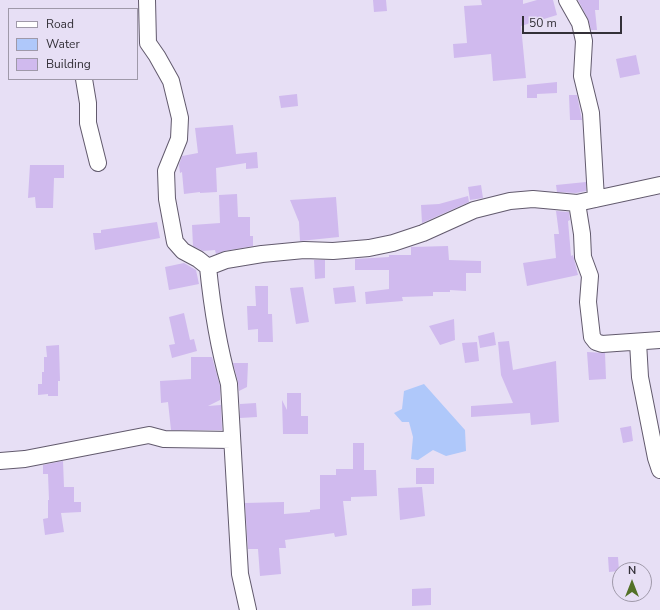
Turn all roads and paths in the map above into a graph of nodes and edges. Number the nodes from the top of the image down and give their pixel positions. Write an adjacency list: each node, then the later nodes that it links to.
1 (148, 0): 3 (street)
2 (567, 0): 7 (street)
3 (142, 43): 9 (street)
4 (84, 80): 5 (street)
5 (98, 163)
6 (660, 185): 7 (street)
7 (596, 199): 8 (street)
8 (577, 203): 9 (street); 11 (street)
9 (208, 267): 12 (street)
10 (660, 340): 11 (street)
11 (638, 342): 14 (street)
12 (232, 440): 13 (street); 15 (street)
13 (0, 460)
14 (660, 470)
15 (248, 610)

